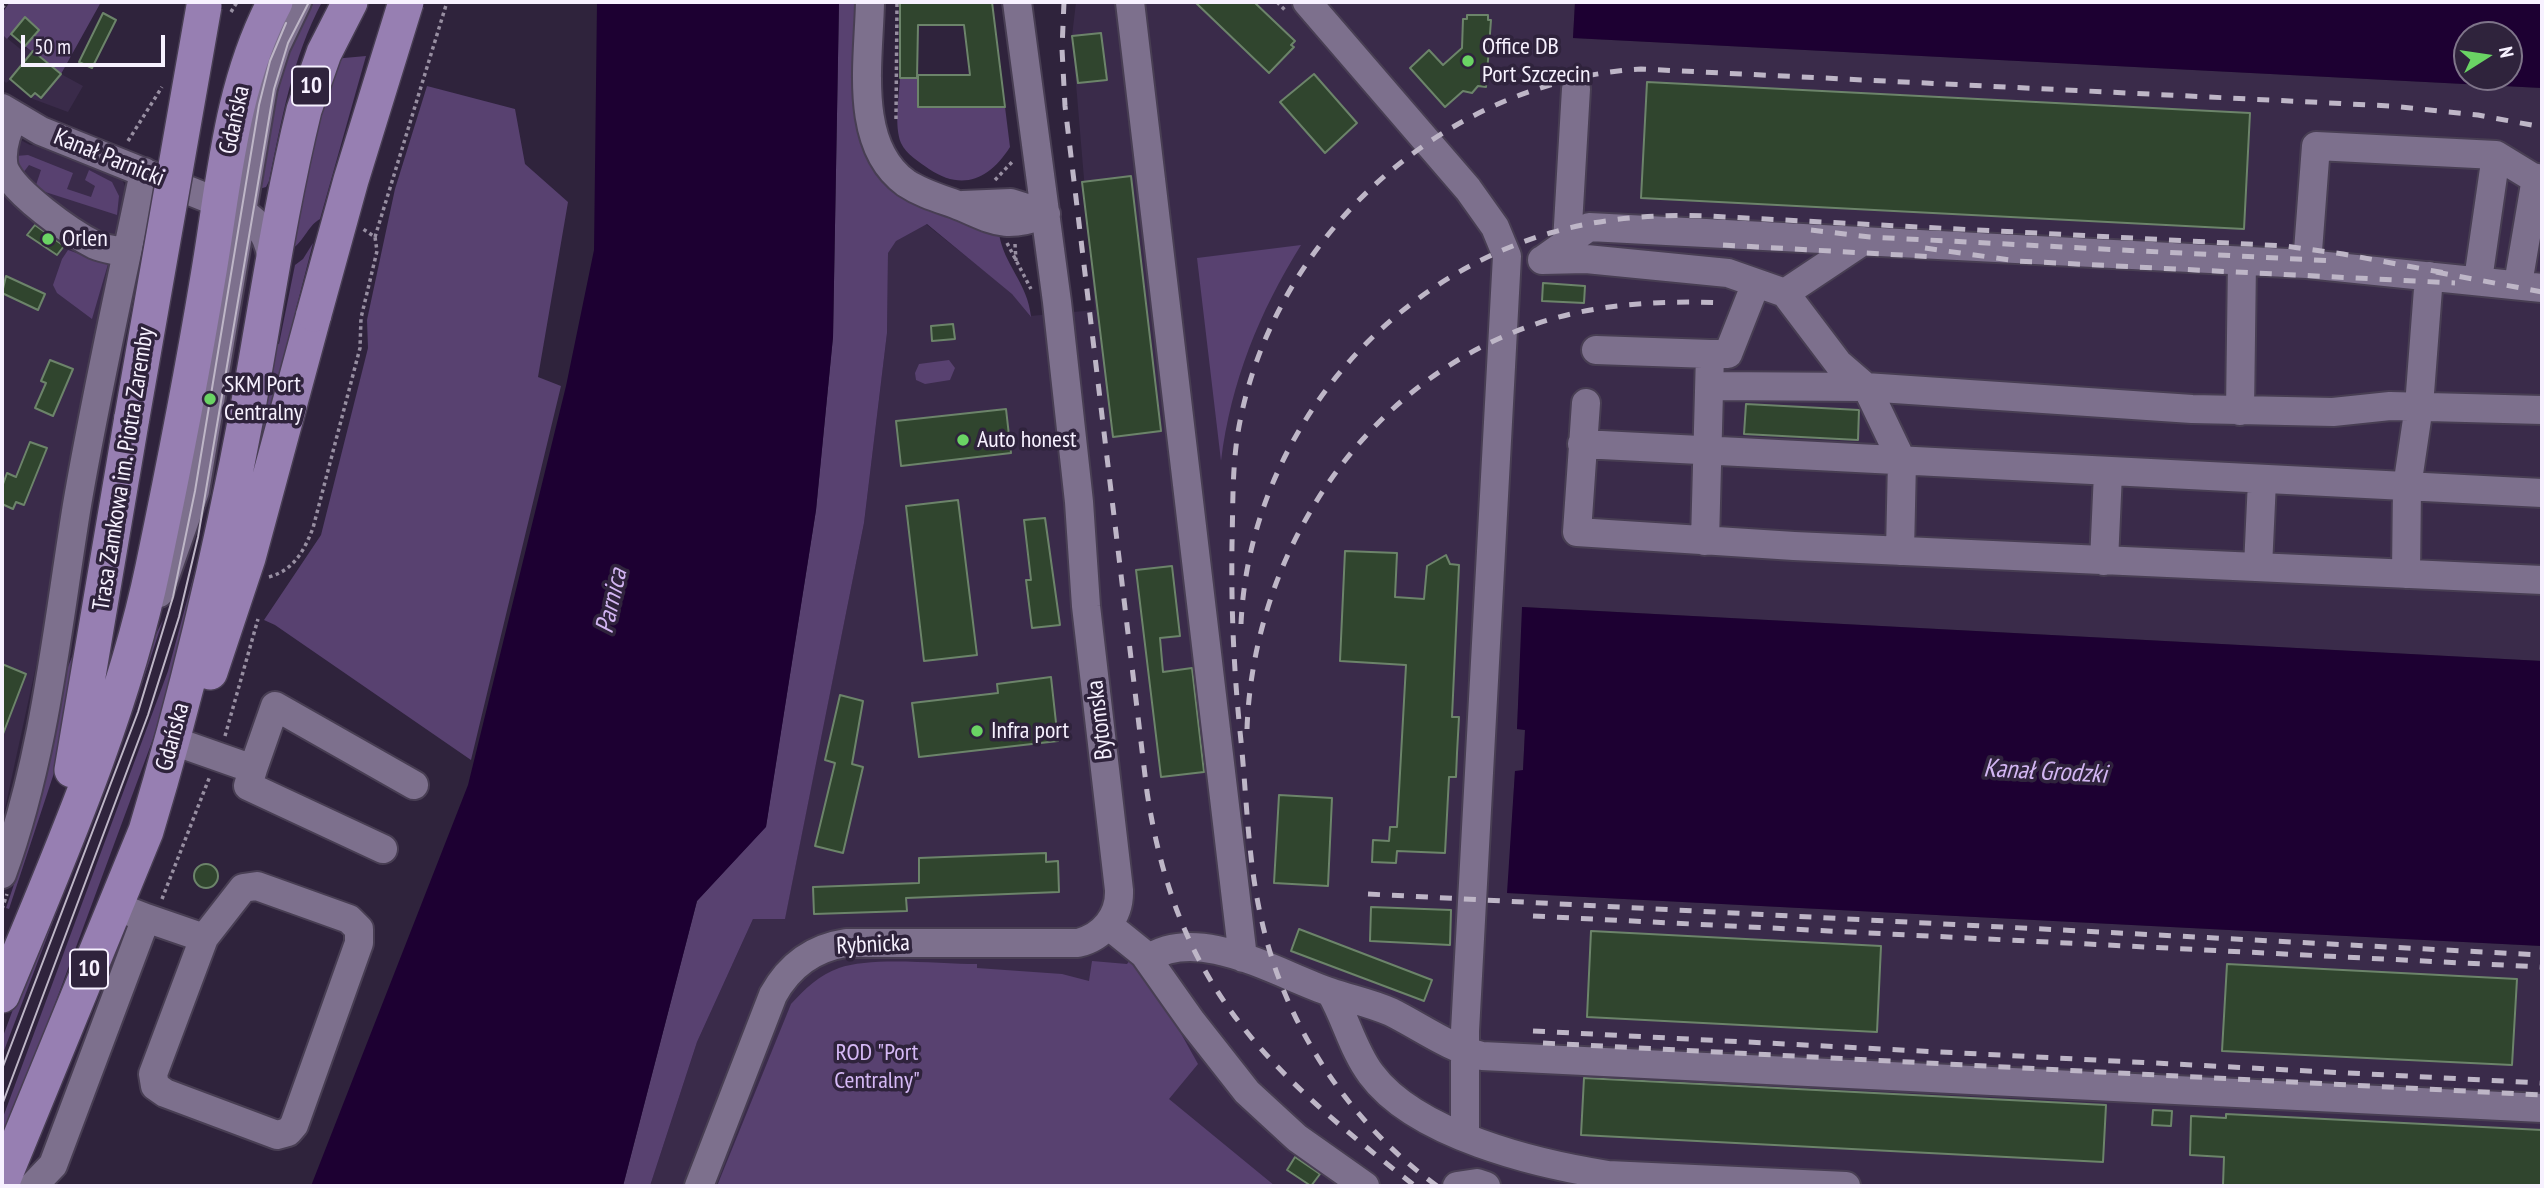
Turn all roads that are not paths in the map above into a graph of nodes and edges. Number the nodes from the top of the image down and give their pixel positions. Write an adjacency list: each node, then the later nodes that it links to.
1 (205, 2): 62 (main road, Trasa Zamkowa im. Piotra Zaremby, bridge)
2 (275, 2): 17 (main road, Gdańska)
3 (297, 2): 17 (street)
4 (309, 2): 17 (street)
5 (350, 2): 15 (main road, Gdańska / 10)
6 (406, 2): 54 (main road, bridge)
7 (870, 2): 18 (street)
8 (1017, 2): 18 (street, Bytomska)
9 (1130, 2): 64 (street)
10 (1307, 2): 30 (street)
11 (1576, 89): 20 (street)
12 (8, 112): 14 (street, Kanał Parnicki); 21 (street)
13 (2496, 155): 16 (street); 24 (street); 27 (street)
14 (144, 172): 17 (street, Kanał Parnicki); 21 (street)
15 (288, 177): 17 (street); 25 (main road, Gdańska / 10)
16 (2539, 178): 29 (street)
17 (242, 207): 25 (street, Gdańska); 53 (street); 62 (main road, Gdańska)
18 (1046, 214): 61 (street, Bytomska)
19 (1863, 241): 20 (street); 23 (street); 31 (street)
20 (1567, 242): 22 (street)
21 (126, 253): 59 (street)
22 (1544, 259): 28 (street); 30 (street)
23 (2242, 261): 24 (street); 39 (street)
24 (2307, 264): 26 (street)
25 (273, 270): 53 (main road, Gdańska / 10)
26 (2429, 276): 27 (street); 37 (street)
27 (2478, 280): 29 (street)
28 (1756, 283): 31 (street); 33 (street)
29 (2530, 286)
30 (1507, 288): 68 (street)
31 (1785, 293): 35 (street)
32 (1596, 350): 33 (street)
33 (1710, 355): 34 (street)
34 (1710, 386): 35 (street); 41 (street)
35 (1865, 387): 39 (street); 42 (street)
36 (1586, 403): 40 (street)
37 (2419, 406): 38 (street); 39 (street); 45 (street)
38 (2542, 410)
39 (2240, 411)
40 (1582, 444): 41 (street); 47 (street)
41 (1707, 451): 42 (street); 47 (street)
42 (1902, 461): 43 (street); 48 (street)
43 (2108, 472): 44 (street); 49 (street)
44 (2262, 481): 45 (street); 50 (street)
45 (2407, 487): 46 (street); 51 (street)
46 (2542, 493)
47 (1705, 541): 48 (street)
48 (1900, 551): 49 (street)
49 (2104, 561): 50 (street)
50 (2258, 567): 51 (street)
51 (2406, 574): 52 (street)
52 (2542, 580)
53 (199, 634): 57 (main road, Gdańska / 10)
54 (182, 744): 55 (street); 57 (main road)
55 (253, 769): 56 (street); 58 (street)
56 (414, 785)
57 (146, 831): 60 (main road, Gdańska / 10)
58 (383, 849)
59 (2, 874)
60 (139, 915): 63 (street); 71 (street); 72 (main road, Gdańska / 10)
61 (1108, 925): 65 (street); 74 (street, Rybnicka)
62 (28, 932): 67 (main road, Gdańska)
63 (204, 938): 63 (street)
64 (1243, 958): 65 (street); 66 (street)
65 (1148, 959): 75 (street)
66 (1331, 992): 68 (street); 70 (street)
67 (2, 995)
68 (1465, 1052): 69 (street); 70 (street)
69 (2542, 1108)
70 (1465, 1135): 78 (street)
71 (49, 1176): 73 (street)
72 (2, 1182)
73 (33, 1186)
74 (699, 1186)
75 (1365, 1186)
76 (1457, 1186): 77 (street)
77 (1486, 1186)
78 (1846, 1186)

